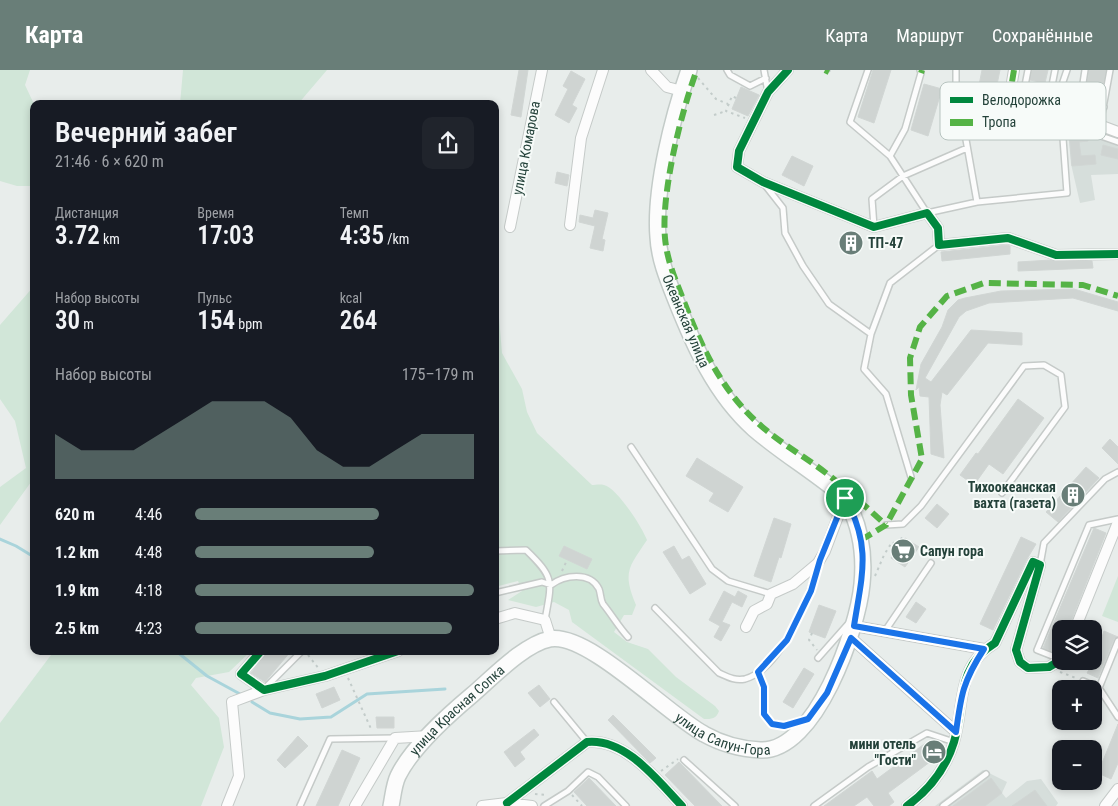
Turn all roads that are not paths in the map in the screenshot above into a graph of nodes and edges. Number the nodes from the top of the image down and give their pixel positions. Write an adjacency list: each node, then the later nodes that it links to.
1 (542, 70): 30 (street, улица Комарова)
2 (603, 70): 29 (street)
3 (651, 70): 14 (street)
4 (727, 70): 12 (lane)
5 (764, 70): 12 (lane)
6 (788, 70): 15 (street)
7 (868, 70): 24 (lane)
8 (920, 70): 24 (lane)
9 (1067, 70): 13 (lane)
10 (1110, 70): 16 (lane)
11 (692, 72): 14 (main road, Океанская улица)
12 (766, 78): 15 (lane)
13 (1063, 82)
14 (682, 91): 39 (main road, Океанская улица)
15 (768, 92): 26 (street)
16 (1106, 95)
17 (1106, 128): 18 (street)
18 (1118, 132)
19 (1106, 138): 22 (lane)
20 (966, 140): 23 (lane)
21 (1059, 140): 27 (lane)
22 (1118, 142)
23 (967, 148): 25 (lane); 27 (lane)
24 (890, 156): 25 (lane)
25 (903, 176): 28 (lane); 31 (lane)
26 (763, 182): 31 (street); 34 (lane)
27 (978, 202): 28 (lane)
28 (927, 213): 31 (street); 32 (street)
29 (570, 225)
30 (510, 227)
31 (874, 227)
32 (939, 244): 33 (street); 34 (lane)
33 (1118, 254)
34 (871, 334): 37 (lane)
35 (631, 447): 49 (lane)
36 (1118, 472): 46 (lane)
37 (911, 477)
38 (1002, 493): 42 (lane)
39 (845, 498): 40 (main road, Океанская улица); 44 (street)
40 (853, 512): 54 (main road, улица Сапун-Гора)
41 (1118, 521): 53 (street); 64 (lane)
42 (886, 525)
43 (499, 551): 47 (lane)
44 (820, 560): 49 (street); 67 (lane)
45 (931, 564): 56 (lane)
46 (1040, 565): 60 (street); 66 (street)
47 (551, 585): 48 (lane); 52 (lane); 57 (lane)
48 (499, 591)
49 (772, 594): 55 (street)
50 (655, 608): 67 (lane)
51 (499, 618): 52 (street)
52 (545, 620): 58 (street)
53 (1079, 620)
54 (854, 626): 56 (street); 65 (lane); 73 (main road, улица Сапун-Гора); 75 (street)
55 (746, 627)
56 (885, 631): 60 (street)
57 (628, 637)
58 (551, 639): 73 (main road, улица Сапун-Гора); 74 (main road, улица Красная Сопка)
59 (1118, 641): 68 (lane)
60 (984, 649): 75 (street)
61 (258, 655): 69 (street)
62 (299, 655): 69 (lane)
63 (386, 655): 69 (street)
64 (1052, 656)
65 (818, 658)
66 (1052, 665)
67 (758, 672): 73 (lane)
68 (1102, 681)
69 (264, 690): 82 (street)
70 (1102, 693): 72 (lane)
71 (554, 702): 77 (lane)
72 (1118, 717)
73 (808, 719)
74 (430, 736): 76 (street); 85 (main road, улица Красная Сопка)
75 (955, 737): 92 (lane); 93 (street)
76 (395, 738): 83 (lane); 84 (street)
77 (587, 742): 81 (street); 90 (street)
78 (684, 760): 91 (lane)
79 (986, 774): 94 (lane)
80 (1118, 789): 95 (street)
81 (507, 803): 86 (street); 87 (street)
82 (227, 806)
83 (300, 806)
84 (356, 806)
85 (391, 806)
86 (482, 806)
87 (532, 806)
88 (544, 806): 89 (lane)
89 (626, 806)
90 (682, 806)
91 (735, 806)
92 (814, 806)
93 (907, 806)
94 (943, 806)
95 (1105, 806)

